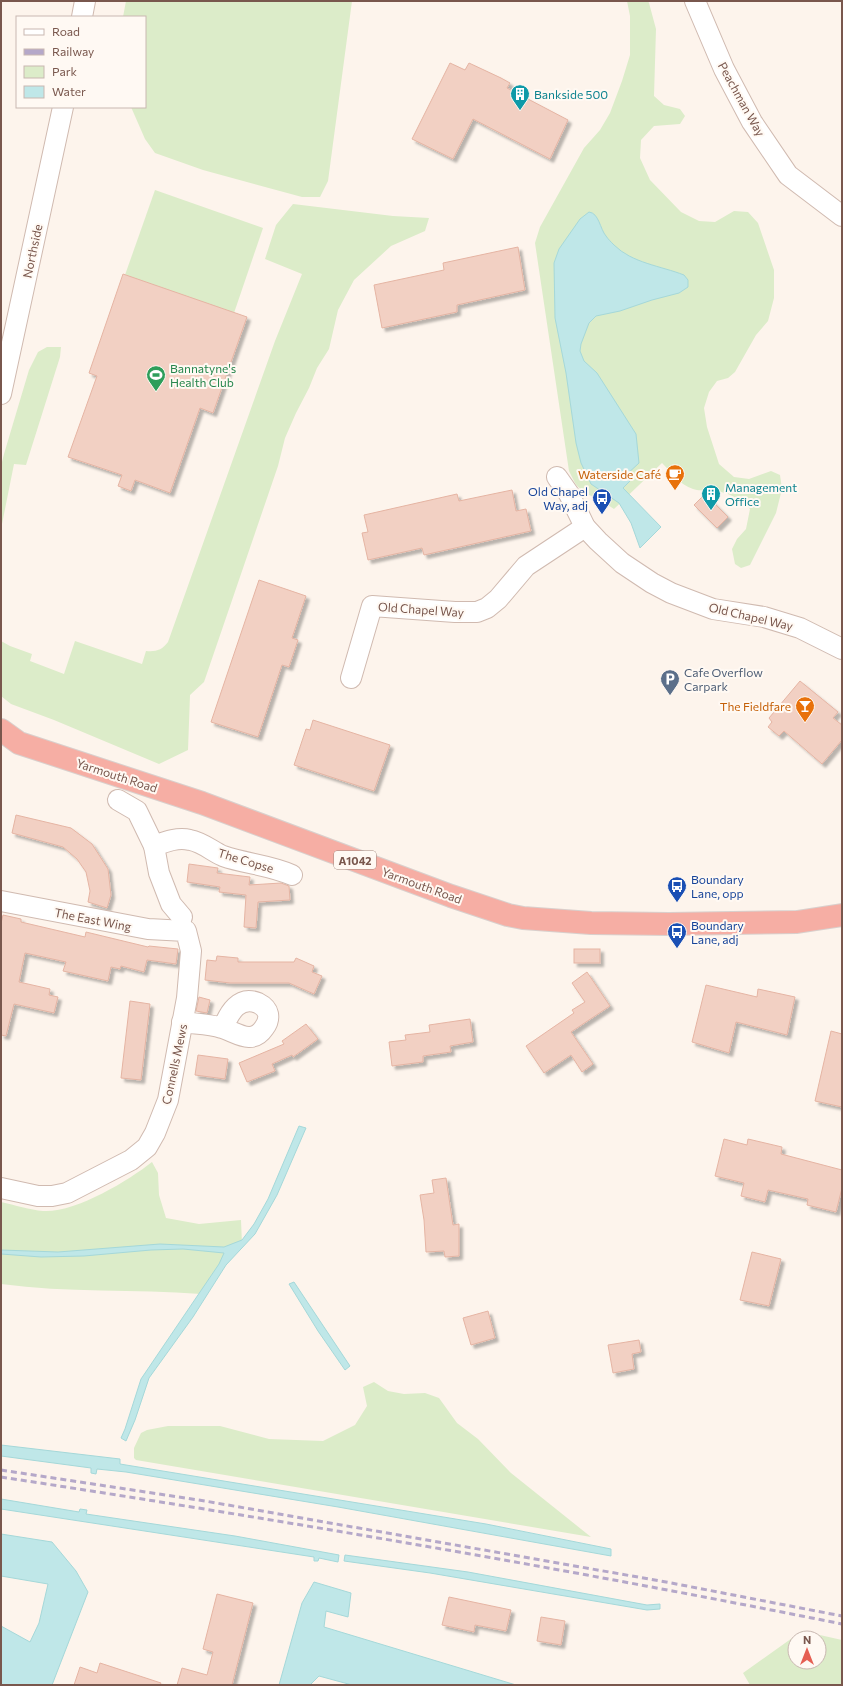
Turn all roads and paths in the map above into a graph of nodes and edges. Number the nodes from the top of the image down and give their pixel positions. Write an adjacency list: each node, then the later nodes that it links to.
1 (85, 1): 3 (street)
2 (695, 1): 5 (street, Peachman Way)
3 (82, 16)
4 (63, 108): 6 (street, Northside)
5 (842, 216)
6 (1, 394)
7 (557, 477): 8 (street, Old Chapel Way)
8 (585, 527): 9 (street, Old Chapel Way); 10 (street, Old Chapel Way)
9 (842, 649)
10 (351, 678)
11 (1, 730): 12 (highway, Yarmouth Road / A1042)
12 (10, 744): 18 (highway, Yarmouth Road / A1042)
13 (118, 800): 14 (street)
14 (154, 846): 15 (street, The Copse); 19 (street)
15 (292, 875)
16 (1, 901): 19 (street, The East Wing)
17 (842, 914): 18 (highway, Yarmouth Road / A1042)
18 (797, 922): 20 (highway, Yarmouth Road / A1042)
19 (184, 924): 21 (street, Connells Mews)
20 (842, 930)
21 (182, 1022): 22 (street); 23 (street, Connells Mews)
22 (223, 1028)
23 (1, 1188)

